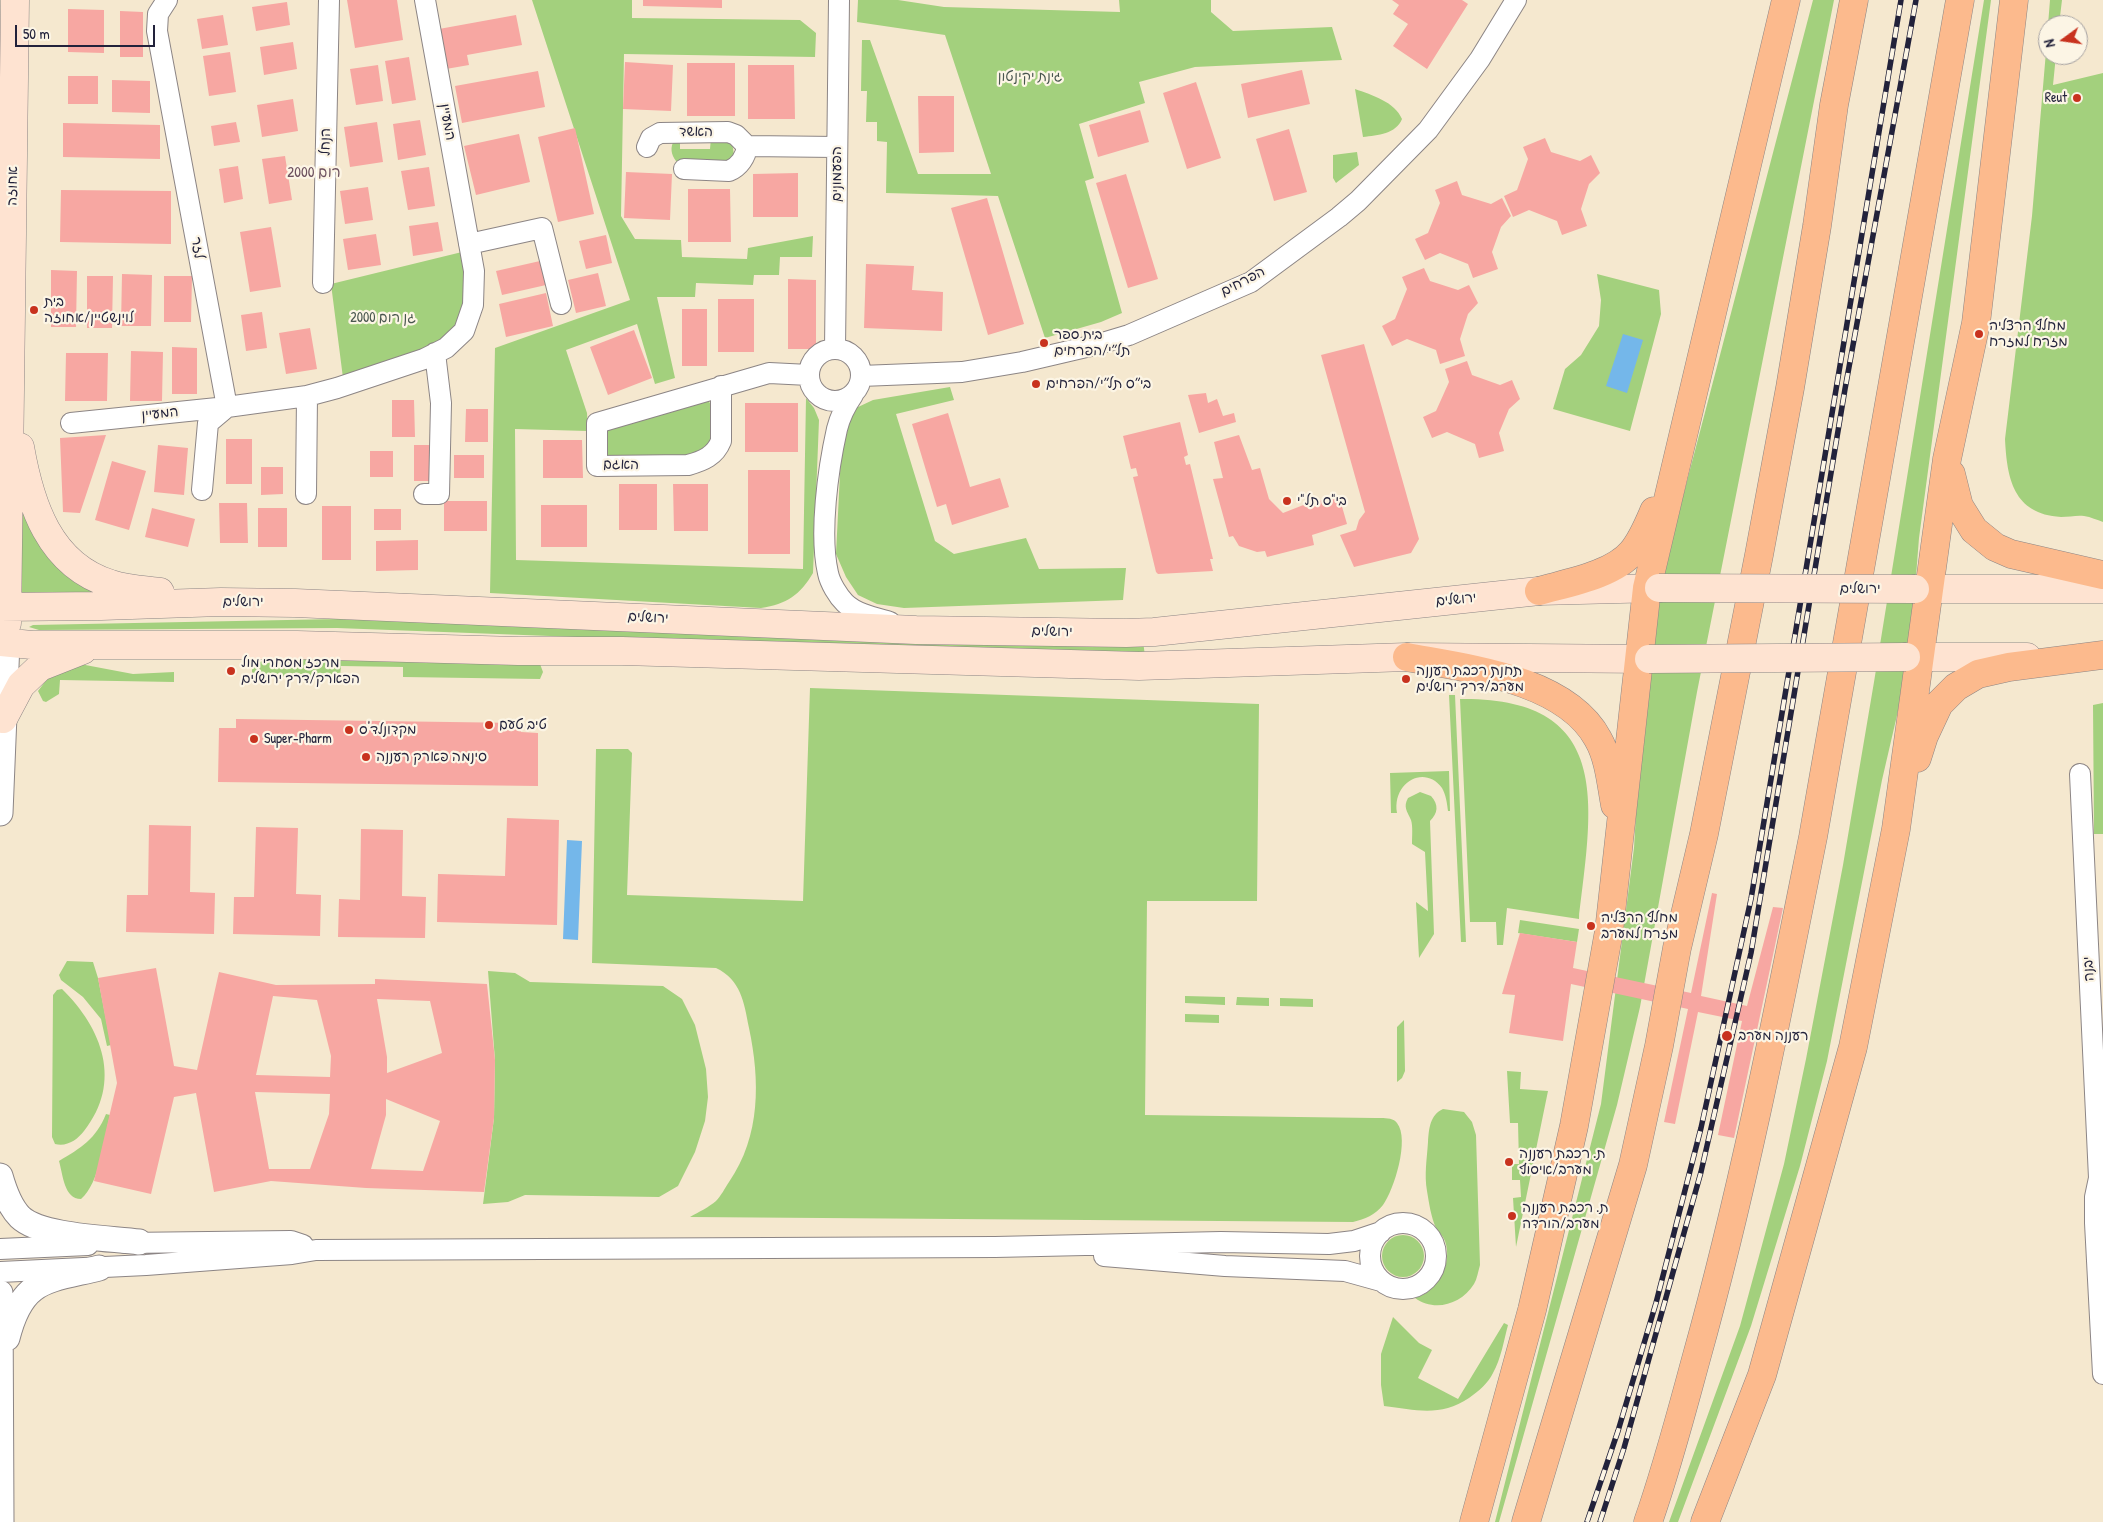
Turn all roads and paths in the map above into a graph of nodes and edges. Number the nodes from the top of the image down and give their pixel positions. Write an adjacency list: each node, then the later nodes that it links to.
1 (15, 0): 18 (main road, אחוזה)
2 (167, 0): 26 (street, לזר)
3 (329, 0): 16 (street, הנחל)
4 (425, 0): 15 (street, המעיין)
5 (839, 0): 13 (street, הפעמונים)
6 (1516, 0): 22 (street, הפרחים)
7 (1786, 0): 29 (highway)
8 (1854, 0): 68 (highway)
9 (1960, 0): 69 (highway)
10 (2014, 0): 28 (highway)
11 (747, 146): 12 (street, האשד); 13 (street); 14 (street)
12 (647, 147)
13 (837, 147): 19 (street, הפעמונים)
14 (684, 169)
15 (469, 244): 17 (street); 20 (street, המעיין)
16 (323, 283)
17 (561, 304)
18 (11, 346): 38 (main road); 39 (main road, אחוזה)
19 (835, 349): 21 (street); 22 (street)
20 (435, 353): 25 (street, המעיין); 32 (street)
21 (809, 375): 23 (street, האגם); 24 (street)
22 (861, 376): 24 (street)
23 (721, 386): 23 (street, האגם)
24 (853, 395): 40 (street)
25 (307, 396): 26 (street, המעיין); 31 (street)
26 (227, 407): 27 (street, המעיין); 30 (street)
27 (71, 423)
28 (1947, 459): 33 (highway); 35 (highway)
29 (1677, 462): 34 (highway); 37 (highway)
30 (202, 490)
31 (306, 494)
32 (424, 494)
33 (2103, 575)
34 (1653, 588): 35 (main road, ירושלים, bridge); 37 (main road, ירושלים); 46 (highway)
35 (1922, 589): 36 (main road, ירושלים); 45 (highway)
36 (2103, 589)
37 (1539, 591): 40 (main road, ירושלים)
38 (221, 602): 39 (main road, ירושלים); 40 (main road, ירושלים)
39 (4, 607): 41 (main road, אחוזה)
40 (916, 630)
41 (3, 642): 42 (main road); 47 (street)
42 (96, 645): 44 (main road); 47 (main road)
43 (2103, 655): 45 (main road); 50 (highway)
44 (1407, 657): 46 (main road); 51 (highway)
45 (1912, 657): 46 (main road, bridge); 50 (highway)
46 (1644, 659): 51 (highway)
47 (3, 719): 49 (street)
48 (2080, 774): 52 (street, יבנה)
49 (0, 813)
50 (1896, 829): 70 (highway)
51 (1620, 836): 67 (highway)
52 (2096, 971): 53 (street, יבנה)
53 (2097, 1018): 65 (street, יבנה)
54 (0, 1176): 56 (street)
55 (1381, 1232): 57 (street); 62 (street); 62 (street)
56 (139, 1242): 58 (street); 59 (street)
57 (995, 1247): 59 (street); 62 (street)
58 (0, 1249)
59 (316, 1250): 60 (street)
60 (99, 1268): 61 (street); 64 (street)
61 (0, 1272)
62 (1381, 1281)
63 (0, 1293): 64 (street)
64 (1, 1360): 66 (street)
65 (2103, 1374)
66 (1, 1522)
67 (1474, 1522)
68 (1526, 1522)
69 (1648, 1522)
70 (1705, 1522)

